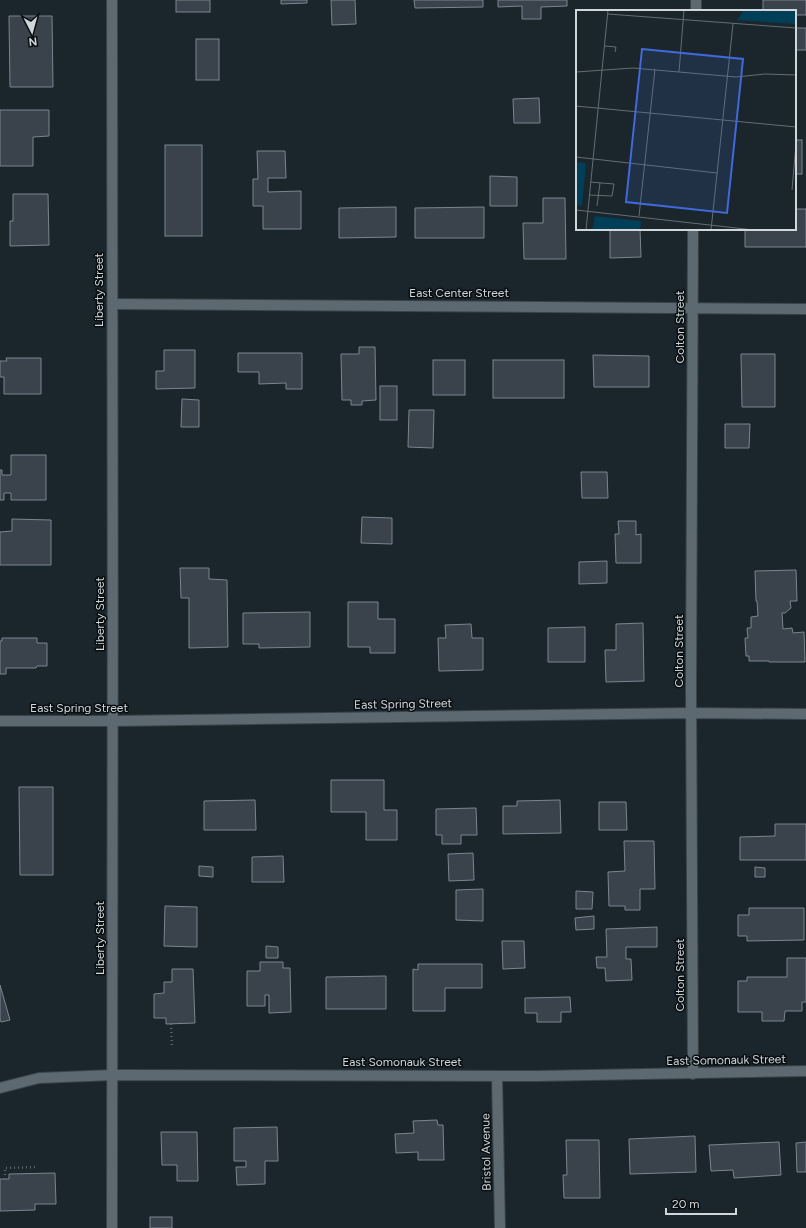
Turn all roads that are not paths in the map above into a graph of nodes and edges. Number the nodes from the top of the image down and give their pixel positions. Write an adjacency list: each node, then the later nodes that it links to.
1 (112, 0): 3 (street, Liberty Street)
2 (694, 230): 4 (street, Colton Street)
3 (112, 304): 4 (street, East Center Street); 9 (street, Liberty Street)
4 (692, 308): 5 (street, East Center Street); 6 (street, Colton Street)
5 (806, 309)
6 (692, 713): 7 (street, East Spring Street); 9 (street, East Spring Street); 11 (street, Colton Street)
7 (806, 714)
8 (0, 721): 9 (street, East Spring Street)
9 (114, 721): 12 (street, Liberty Street)
10 (806, 1071): 11 (street, East Somonauk Street)
11 (693, 1074): 13 (street, East Somonauk Street)
12 (113, 1075): 13 (street, East Somonauk Street); 14 (street, East Somonauk Street); 15 (street, Liberty Street)
13 (497, 1076): 16 (street, Bristol Avenue)
14 (0, 1088)
15 (112, 1228)
16 (500, 1228)

